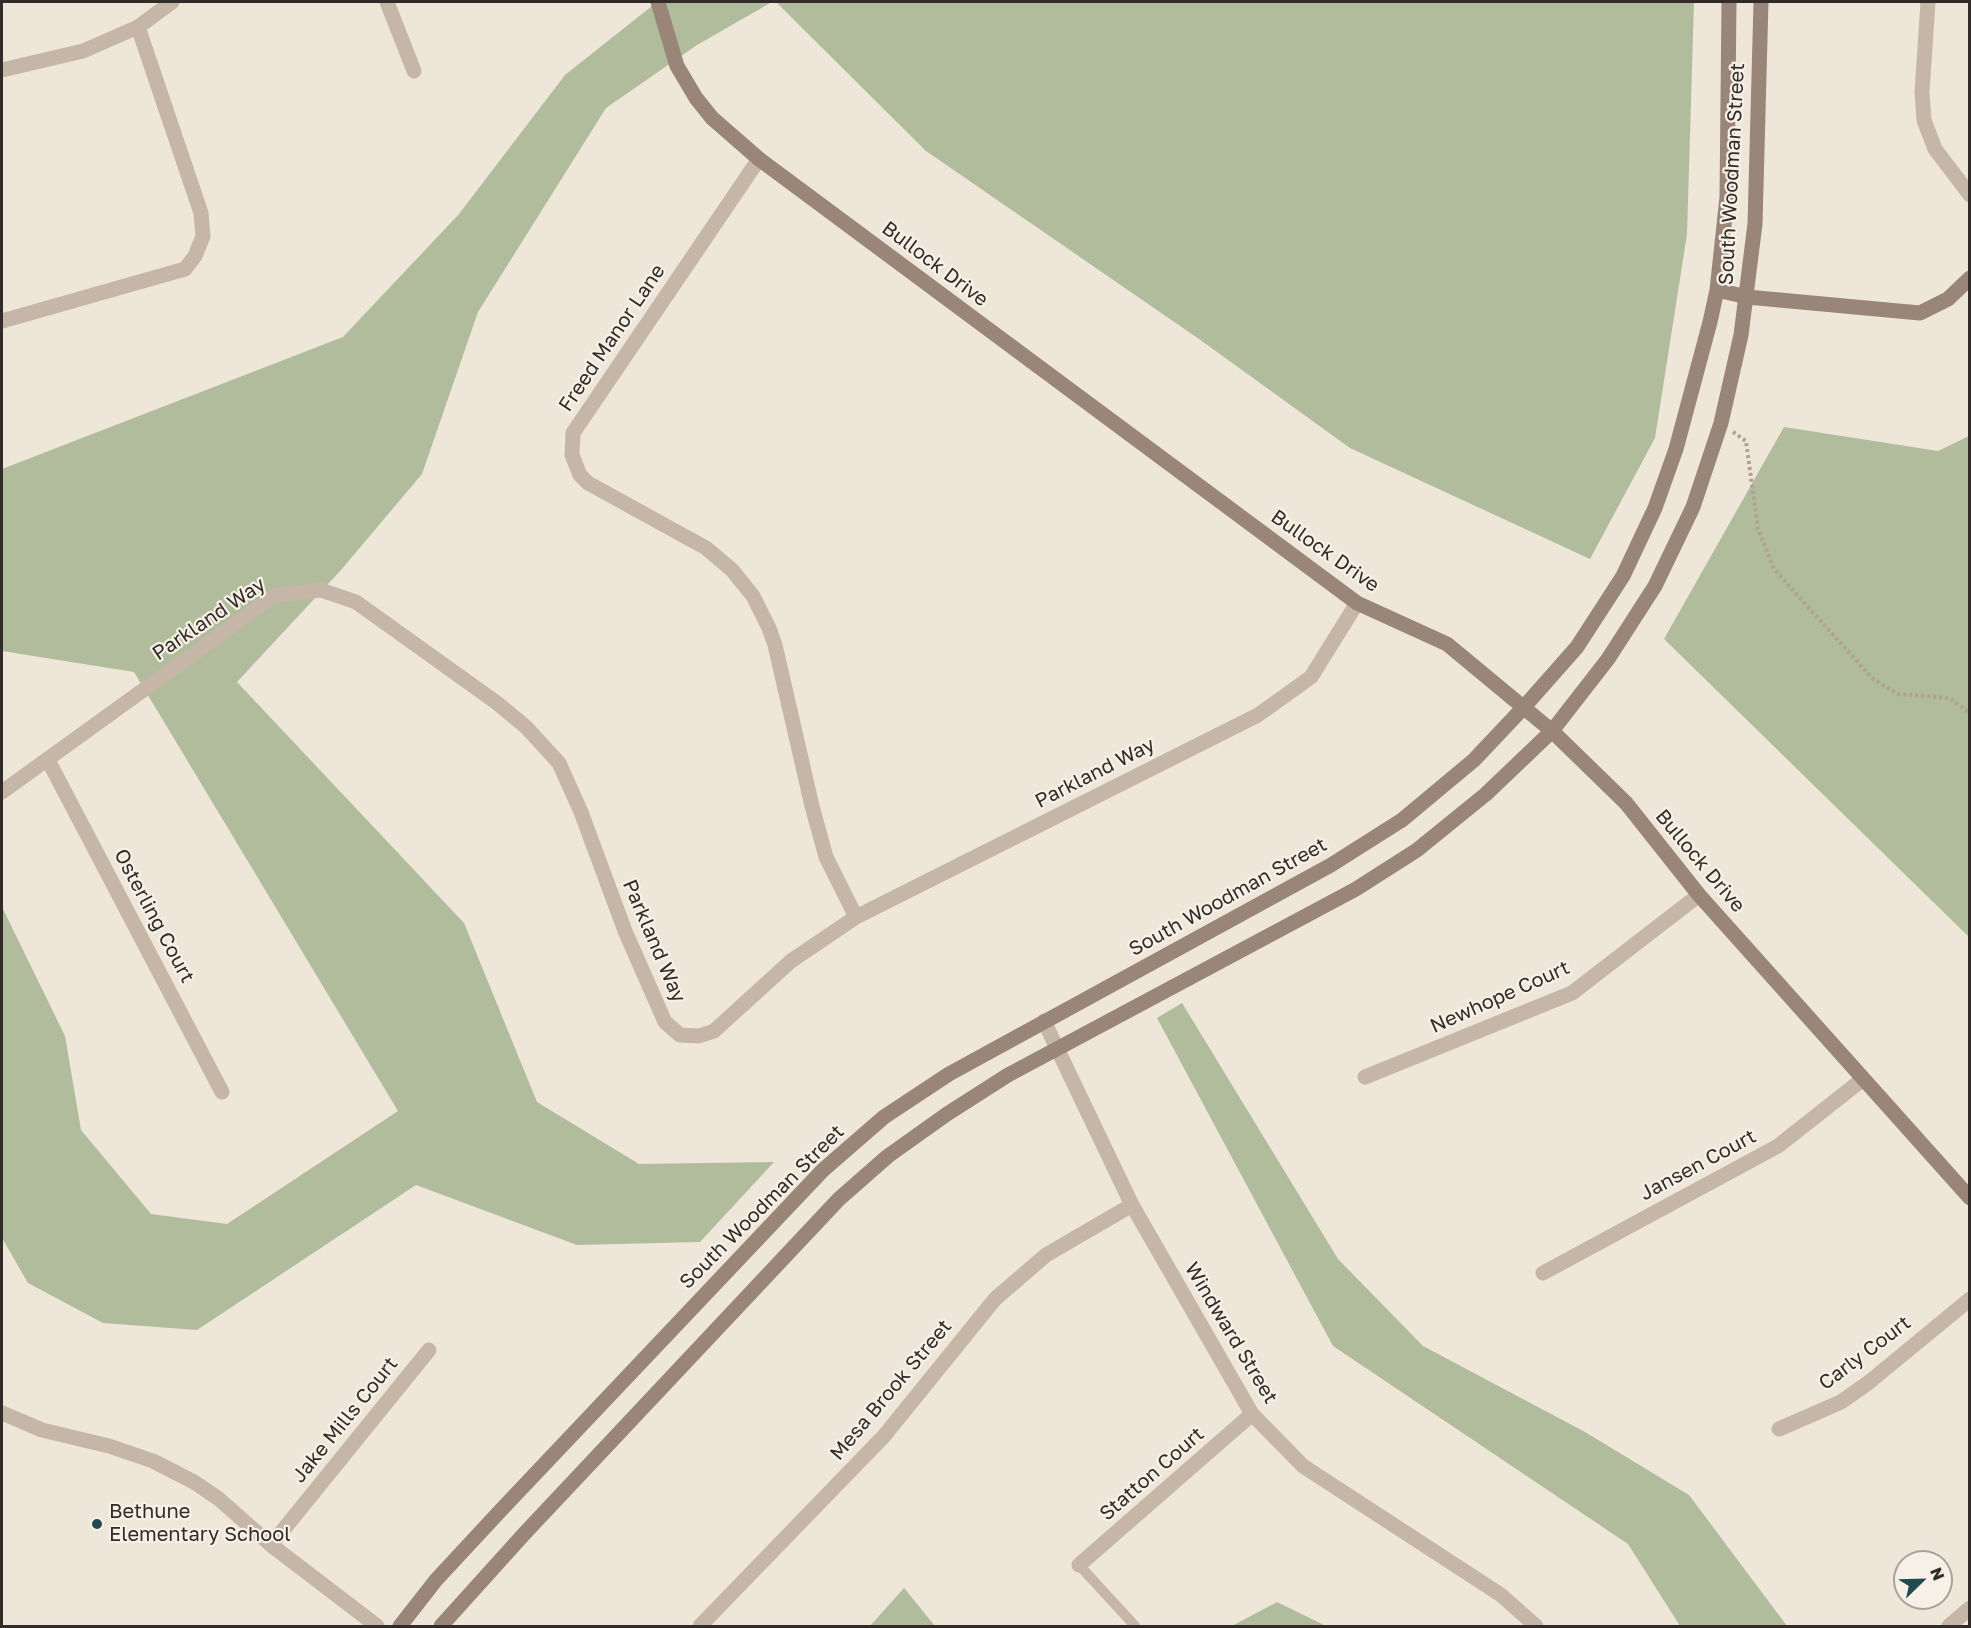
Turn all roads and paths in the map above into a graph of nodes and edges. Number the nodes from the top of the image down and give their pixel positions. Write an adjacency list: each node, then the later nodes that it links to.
1 (172, 2): 7 (street)
2 (387, 2): 9 (street)
3 (658, 2): 10 (main road, Bullock Drive)
4 (1729, 2): 13 (main road, South Woodman Street)
5 (1761, 2): 14 (main road, South Woodman Street)
6 (1928, 2): 11 (street)
7 (138, 27): 8 (street); 15 (street)
8 (2, 70)
9 (414, 72)
10 (759, 159): 17 (main road, Bullock Drive); 24 (street, Freed Manor Lane)
11 (1970, 195)
12 (1970, 278): 14 (main road)
13 (1717, 290): 14 (main road); 18 (main road, South Woodman Street)
14 (1747, 297): 16 (main road, South Woodman Street)
15 (2, 321)
16 (1721, 423): 19 (path); 20 (main road, South Woodman Street)
17 (1357, 603): 18 (main road, Bullock Drive); 24 (street, Parkland Way)
18 (1524, 707): 20 (main road, Bullock Drive); 25 (main road, South Woodman Street)
19 (1970, 713)
20 (1552, 731): 23 (main road, Bullock Drive); 26 (main road, South Woodman Street)
21 (48, 760): 22 (street, Parkland Way); 24 (street, Parkland Way); 29 (street, Osterling Court)
22 (2, 792)
23 (1699, 895): 27 (street, Newhope Court); 28 (main road, Bullock Drive)
24 (856, 917)
25 (1044, 1021): 26 (street, Windward Street); 42 (main road, South Woodman Street)
26 (1058, 1049): 31 (street, Windward Street); 43 (main road, South Woodman Street)
27 (1365, 1077)
28 (1863, 1079): 30 (main road, Bullock Drive); 32 (street, Jansen Court)
29 (222, 1092)
30 (1970, 1198)
31 (1132, 1205): 36 (street, Windward Street); 44 (street, Mesa Brook Street)
32 (1543, 1273)
33 (1970, 1299): 37 (street, Carly Court)
34 (429, 1350): 38 (street, Jake Mills Court)
35 (2, 1413): 38 (street)
36 (1252, 1414): 39 (street, Statton Court); 46 (street, Windward Street)
37 (1779, 1429)
38 (272, 1545): 41 (street)
39 (1079, 1565): 45 (lane)
40 (1970, 1608): 47 (street)
41 (377, 1626)
42 (400, 1626)
43 (441, 1626)
44 (700, 1626)
45 (1135, 1626)
46 (1536, 1626)
47 (1949, 1626)

